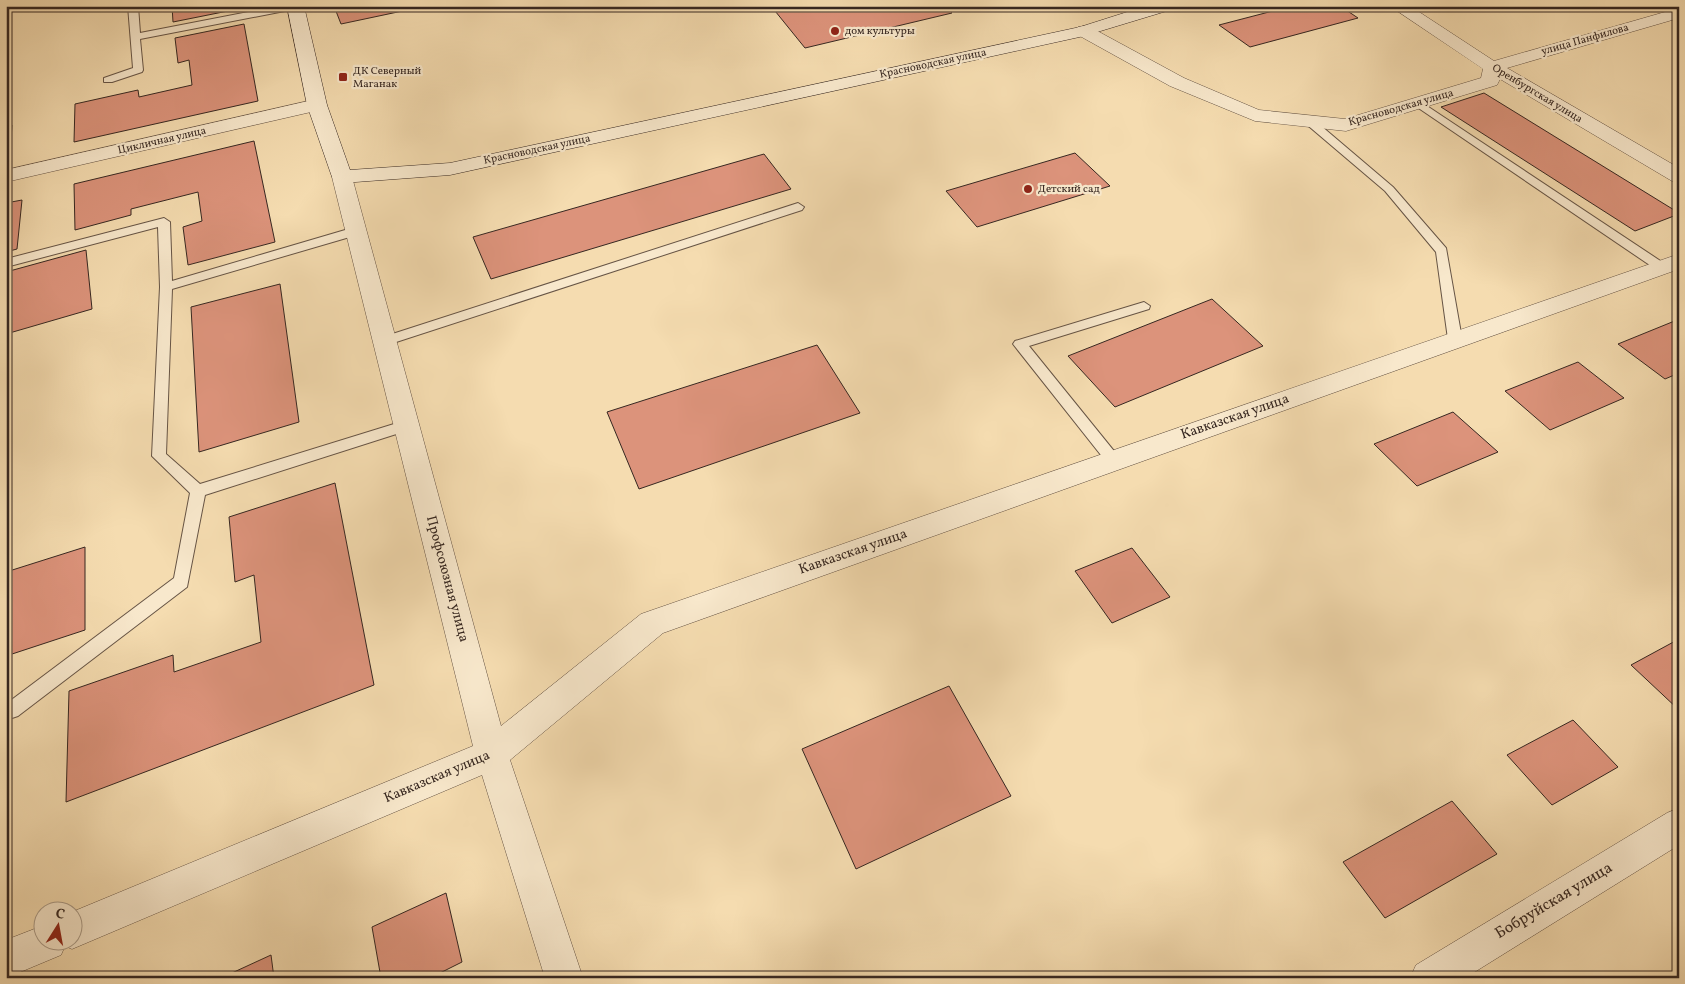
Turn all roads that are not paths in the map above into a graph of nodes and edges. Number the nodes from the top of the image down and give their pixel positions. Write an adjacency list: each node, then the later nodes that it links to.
1 (133, 6): 7 (lane)
2 (295, 6): 7 (lane); 11 (street, Профсоюзная улица)
3 (1164, 6): 6 (street)
4 (1398, 6): 8 (street, Оренбургская улица)
5 (1679, 13): 8 (street, улица Панфилова)
6 (1084, 31): 12 (street, Красноводская улица); 14 (street, Красноводская улица)
7 (135, 37): 9 (lane)
8 (1492, 67): 10 (street, Красноводская улица); 15 (street, Оренбургская улица)
9 (108, 80)
10 (1418, 103): 12 (street, Красноводская улица); 19 (lane)
11 (317, 105): 13 (street, Цикличная улица); 14 (street, Профсоюзная улица)
12 (1309, 121): 22 (lane)
13 (6, 176)
14 (342, 177): 17 (street, Профсоюзная улица)
15 (1679, 177)
16 (798, 207): 23 (lane)
17 (356, 231): 20 (lane); 23 (street, Профсоюзная улица)
18 (6, 263): 20 (lane)
19 (1670, 264): 22 (street, Кавказская улица)
20 (166, 287): 26 (lane)
21 (1144, 306): 25 (lane)
22 (1455, 340): 25 (street, Кавказская улица)
23 (385, 341): 24 (street, Профсоюзная улица)
24 (406, 425): 26 (lane); 28 (street, Профсоюзная улица)
25 (1113, 460): 28 (street, Кавказская улица)
26 (198, 490): 27 (lane)
27 (6, 712)
28 (492, 754): 30 (street, Кавказская улица); 33 (street, Профсоюзная улица)
29 (1679, 825): 34 (street, Бобруйская улица)
30 (82, 927)
31 (32, 948): 32 (street)
32 (6, 959)
33 (564, 978)
34 (1429, 978)

